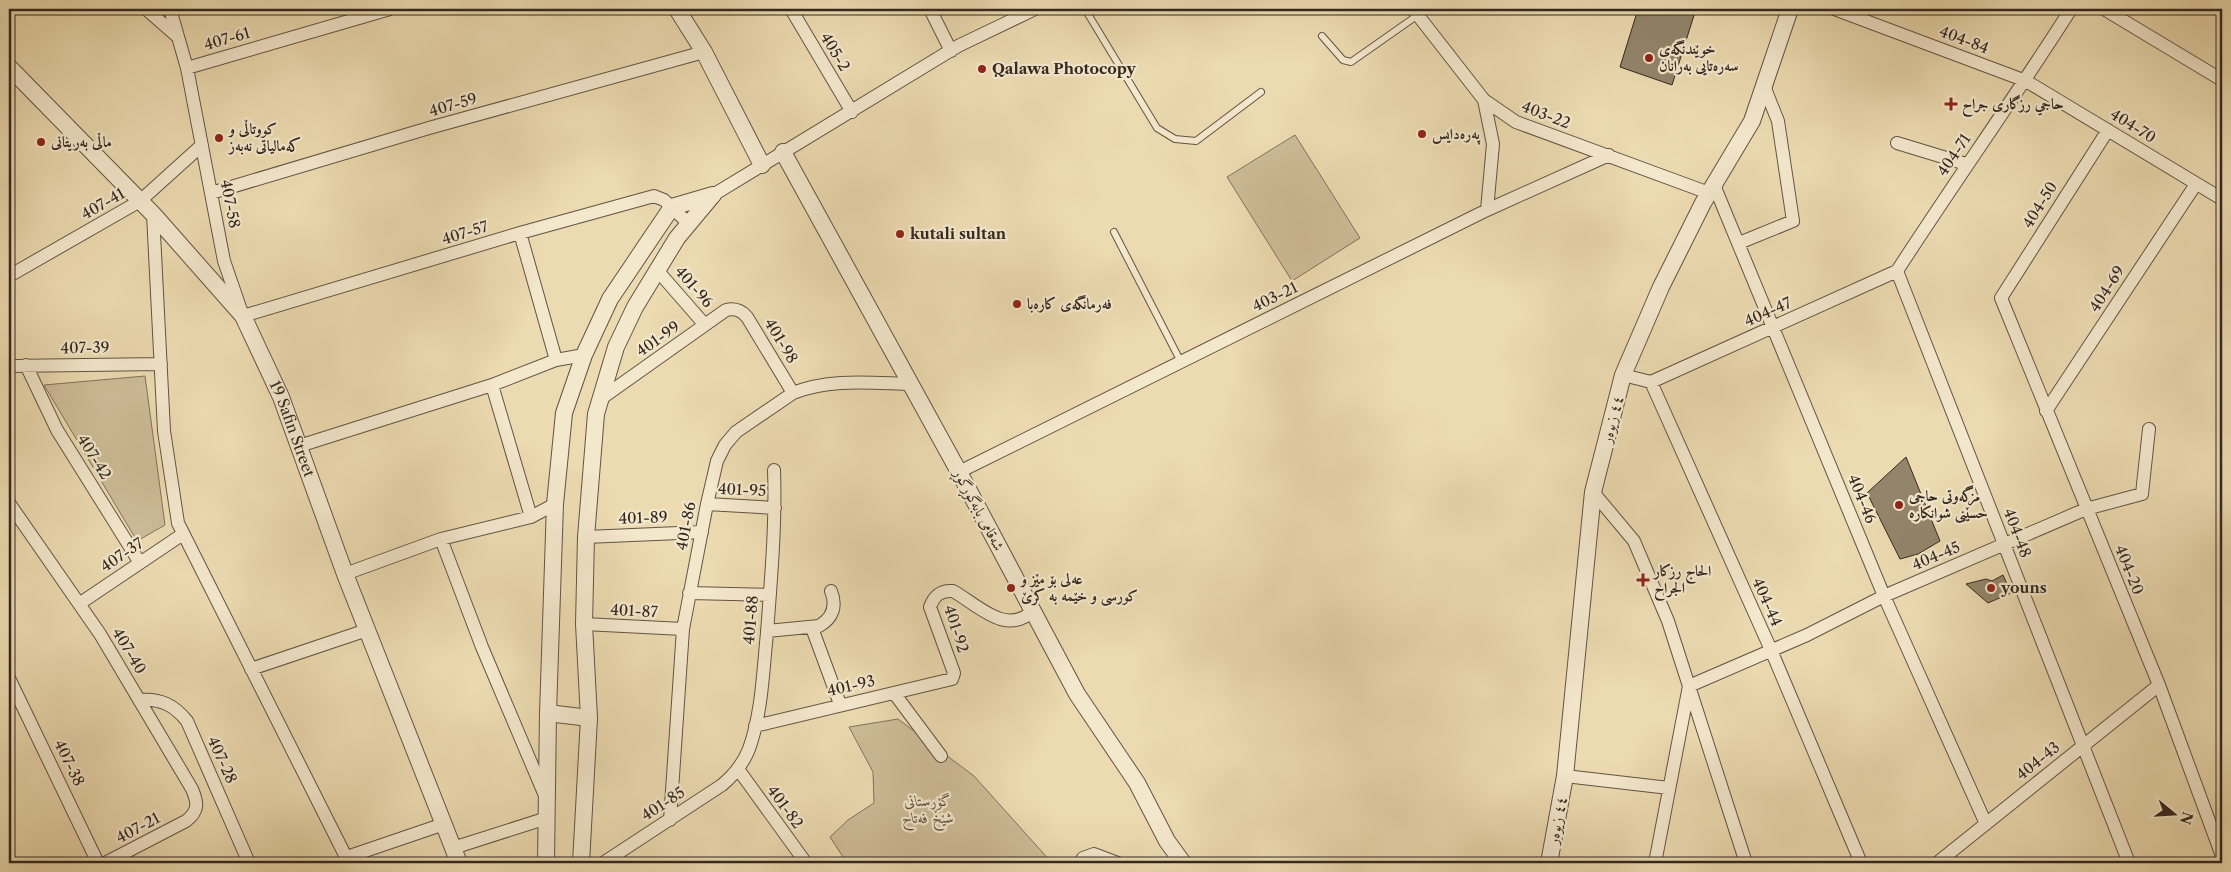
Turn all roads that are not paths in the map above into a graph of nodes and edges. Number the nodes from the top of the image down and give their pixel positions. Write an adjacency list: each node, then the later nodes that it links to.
1 (146, 9): 15 (street)
2 (170, 9): 15 (street, 407-58)
3 (390, 9): 19 (street, 407-61)
4 (677, 9): 17 (street)
5 (791, 9): 25 (street, 405-2)
6 (930, 9): 16 (street)
7 (1035, 9): 16 (street)
8 (1085, 9): 23 (lane)
9 (1790, 9): 22 (street, ٤٤ زیوەر)
10 (1834, 9): 21 (street, 404-84)
11 (2071, 9): 21 (street, 404-71)
12 (2104, 9): 20 (street)
13 (1415, 12): 14 (lane); 24 (street, 403-22)
14 (1322, 36)
15 (179, 38): 19 (street, 407-58)
16 (951, 51): 25 (street)
17 (704, 52): 32 (street); 35 (street, 407-59)
18 (9, 67): 38 (street, 19 Safin Street)
19 (188, 68): 28 (street, 407-58)
20 (2222, 80)
21 (2026, 81): 26 (street, 404-70); 31 (street, 404-71)
22 (1764, 86): 34 (street, ٤٤ زیوەر); 45 (street)
23 (1262, 92)
24 (1484, 100): 30 (street, 403-22); 40 (street)
25 (852, 112): 29 (street)
26 (2108, 130): 33 (street, 404-70); 49 (street, 404-50)
27 (1897, 144): 31 (street)
28 (202, 145): 35 (street, 407-58); 38 (street, 407-41)
29 (783, 152): 32 (street); 62 (street, شەقامی بابەگوڕگوڕ)
30 (1609, 155): 34 (street, 403-22); 40 (street, 403-21)
31 (1966, 164): 47 (street, 404-71)
32 (762, 165): 36 (street)
33 (2196, 184): 37 (street, 404-70); 66 (street, 404-69)
34 (1712, 189): 45 (street, 404-46); 60 (street, ٤٤ زیوەر)
35 (212, 193): 51 (street, 407-58)
36 (713, 195): 39 (street); 42 (street)
37 (2222, 199)
38 (140, 201): 41 (street, 19 Safin Street); 48 (street, 407-41)
39 (672, 207): 42 (street, 407-57); 44 (street, 407-57); 54 (street)
40 (1487, 210): 56 (street, 403-21)
41 (153, 214): 51 (street, 19 Safin Street); 57 (street)
42 (688, 223): 46 (street)
43 (1114, 232): 56 (lane)
44 (520, 233): 51 (street, 407-57); 55 (street)
45 (1738, 243): 53 (street, 404-46)
46 (657, 270): 52 (street, 401-96); 65 (street)
47 (1897, 271): 53 (street, 404-47); 82 (street, 404-48)
48 (10, 273)
49 (2000, 298): 66 (street, 404-20)
50 (737, 309): 52 (street, 401-99); 64 (street, 401-98)
51 (243, 316): 68 (street, 19 Safin Street)
52 (705, 325): 65 (street, 401-99)
53 (1774, 328): 61 (street, 404-47); 88 (street, 404-46)
54 (584, 355): 55 (street); 73 (street)
55 (556, 360): 63 (street)
56 (1181, 362): 70 (street, 403-21)
57 (161, 364): 58 (street, 407-39); 79 (street)
58 (26, 365): 59 (street, 407-39); 83 (street, 407-42)
59 (9, 366)
60 (1623, 375): 61 (street); 71 (street, ٤٤ زیوەر)
61 (1651, 382): 96 (street, 404-44)
62 (910, 384): 64 (street, 401-86); 70 (street, شەقامی بابەگوڕگوڕ)
63 (492, 385): 68 (street); 77 (street)
64 (793, 393): 74 (street, 401-86)
65 (599, 400): 80 (street)
66 (2046, 412): 76 (street, 404-20)
67 (2149, 429): 76 (street, 404-45)
68 (299, 446): 84 (street, 19 Safin Street)
69 (774, 470): 75 (street, 401-88)
70 (959, 472): 90 (street, شەقامی بابەگوڕگوڕ)
71 (1593, 492): 101 (street); 111 (street, ٤٤ زیوەر)
72 (9, 503): 89 (street, 407-40)
73 (555, 504): 77 (street); 105 (street)
74 (707, 504): 75 (street, 401-95); 78 (street, 401-86)
75 (775, 508): 87 (street, 401-88)
76 (2086, 509): 82 (street, 404-45); 100 (street, 404-20)
77 (530, 516): 81 (street)
78 (702, 532): 80 (street, 401-89); 86 (street, 401-86)
79 (183, 534): 83 (street, 407-37); 97 (street)
80 (586, 537): 91 (street)
81 (441, 539): 84 (street); 113 (street)
82 (2004, 545): 88 (street, 404-45); 108 (street, 404-48)
83 (140, 563): 89 (street, 407-37)
84 (345, 574): 94 (street, 19 Safin Street)
85 (832, 591): 92 (street)
86 (689, 593): 87 (street); 93 (street, 401-86)
87 (770, 595): 95 (street, 401-88)
88 (1884, 596): 96 (street, 404-45); 118 (street, 404-46)
89 (80, 604): 103 (street, 407-40)
90 (1034, 610): 98 (street, 401-92); 132 (street, شەقامی بابەگوڕگوڕ)
91 (584, 624): 93 (street, 401-87); 106 (street)
92 (812, 628): 95 (street); 104 (street)
93 (683, 629): 115 (street, 401-86)
94 (367, 630): 97 (street); 117 (street, 19 Safin Street)
95 (767, 631): 107 (street, 401-88)
96 (1771, 650): 101 (street, 404-45); 136 (street, 404-44)
97 (251, 669): 121 (street)
98 (953, 677): 102 (street, 401-93)
99 (9, 678): 122 (street, 407-38)
100 (2159, 685): 108 (street, 404-43); 120 (street, 404-20)
101 (1688, 686): 112 (street); 135 (street)
102 (894, 693): 104 (street, 401-93); 109 (street)
103 (140, 700): 116 (street, 407-40); 124 (street, 407-28)
104 (840, 704): 107 (street, 401-93)
105 (548, 713): 106 (street); 113 (street)
106 (589, 718): 127 (street)
107 (755, 726): 110 (street, 401-88)
108 (2082, 747): 118 (street, 404-43); 138 (street, 404-48)
109 (941, 756)
110 (738, 769): 115 (street, 401-85); 129 (street, 401-82)
111 (1565, 776): 112 (street); 133 (street, ٤٤ زیوەر)
112 (1669, 788): 134 (street)
113 (547, 800): 114 (street)
114 (547, 818): 119 (street); 126 (street)
115 (670, 820): 128 (street, 401-85)
116 (186, 821): 123 (street, 407-21)
117 (444, 824): 119 (street, 19 Safin Street); 121 (street)
118 (1986, 824): 137 (street, 404-43)
119 (453, 848): 125 (street, 19 Safin Street)
120 (2222, 856)
121 (348, 860)
122 (98, 863)
123 (105, 863)
124 (249, 863)
125 (460, 863)
126 (546, 863)
127 (581, 863)
128 (603, 863)
129 (806, 863)
130 (1080, 863): 131 (street)
131 (1118, 863)
132 (1183, 863)
133 (1549, 863)
134 (1655, 863)
135 (1746, 863)
136 (1860, 863)
137 (1937, 863)
138 (2129, 863)

